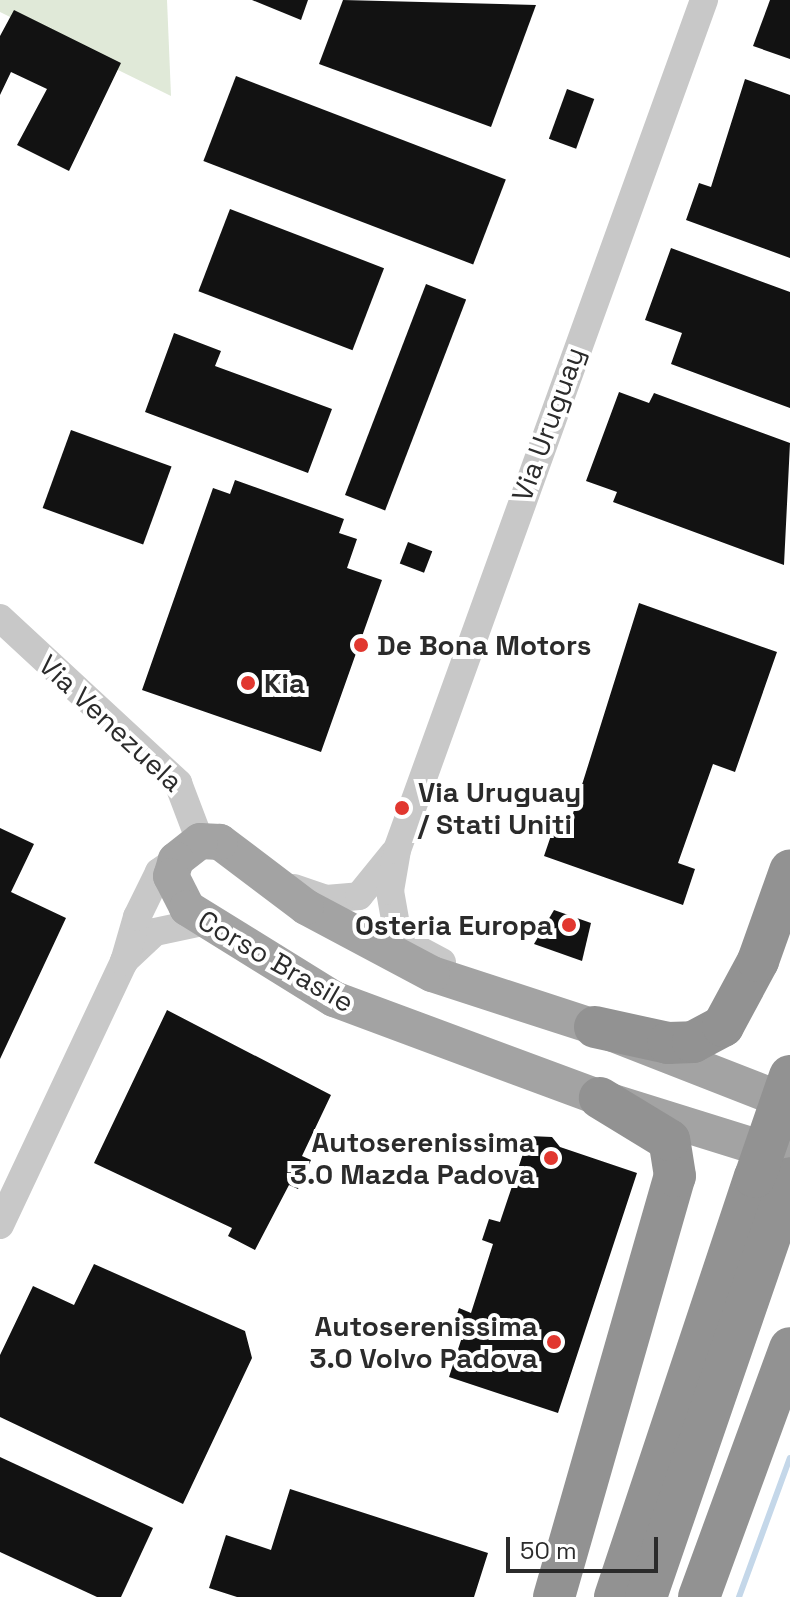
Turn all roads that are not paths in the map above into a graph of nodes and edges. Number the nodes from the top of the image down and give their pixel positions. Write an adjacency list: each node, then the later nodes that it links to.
1 (704, 0): 4 (street, Via Uruguay)
2 (0, 618): 3 (street, Via Venezuela)
3 (191, 839): 6 (main road); 7 (main road, Corso Brasile); 8 (street)
4 (397, 850): 6 (street, Via Uruguay); 9 (street, Via Uruguay)
5 (790, 871): 10 (highway)
6 (285, 885): 9 (main road)
7 (202, 922): 8 (street); 12 (main road, Corso Brasile)
8 (124, 962): 15 (street)
9 (468, 982): 10 (main road)
10 (595, 1027): 13 (main road)
11 (790, 1076): 14 (highway, bridge)
12 (600, 1098): 14 (main road, Corso Brasile); 17 (highway)
13 (790, 1103)
14 (780, 1174): 18 (highway); 19 (highway)
15 (0, 1225)
16 (790, 1348): 20 (highway)
17 (554, 1597)
18 (615, 1597)
19 (646, 1597)
20 (699, 1597)

